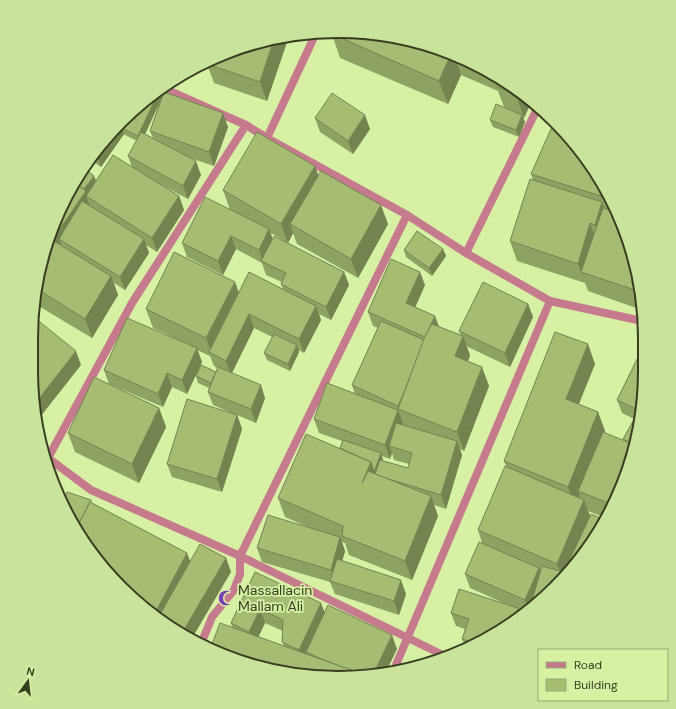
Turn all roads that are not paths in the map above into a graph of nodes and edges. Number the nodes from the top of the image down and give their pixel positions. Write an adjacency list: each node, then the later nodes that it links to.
1 (313, 40): 5 (street)
2 (169, 91): 4 (street)
3 (536, 112): 7 (street)
4 (246, 125): 5 (street); 10 (street)
5 (266, 138): 6 (street)
6 (407, 215): 7 (street); 12 (street)
7 (466, 253): 8 (street)
8 (550, 302): 9 (street); 14 (street)
9 (637, 320)
10 (49, 452)
11 (52, 462): 12 (street)
12 (240, 556): 13 (street); 14 (street)
13 (203, 639)
14 (408, 639): 15 (street); 16 (street)
15 (439, 653)
16 (396, 665)

